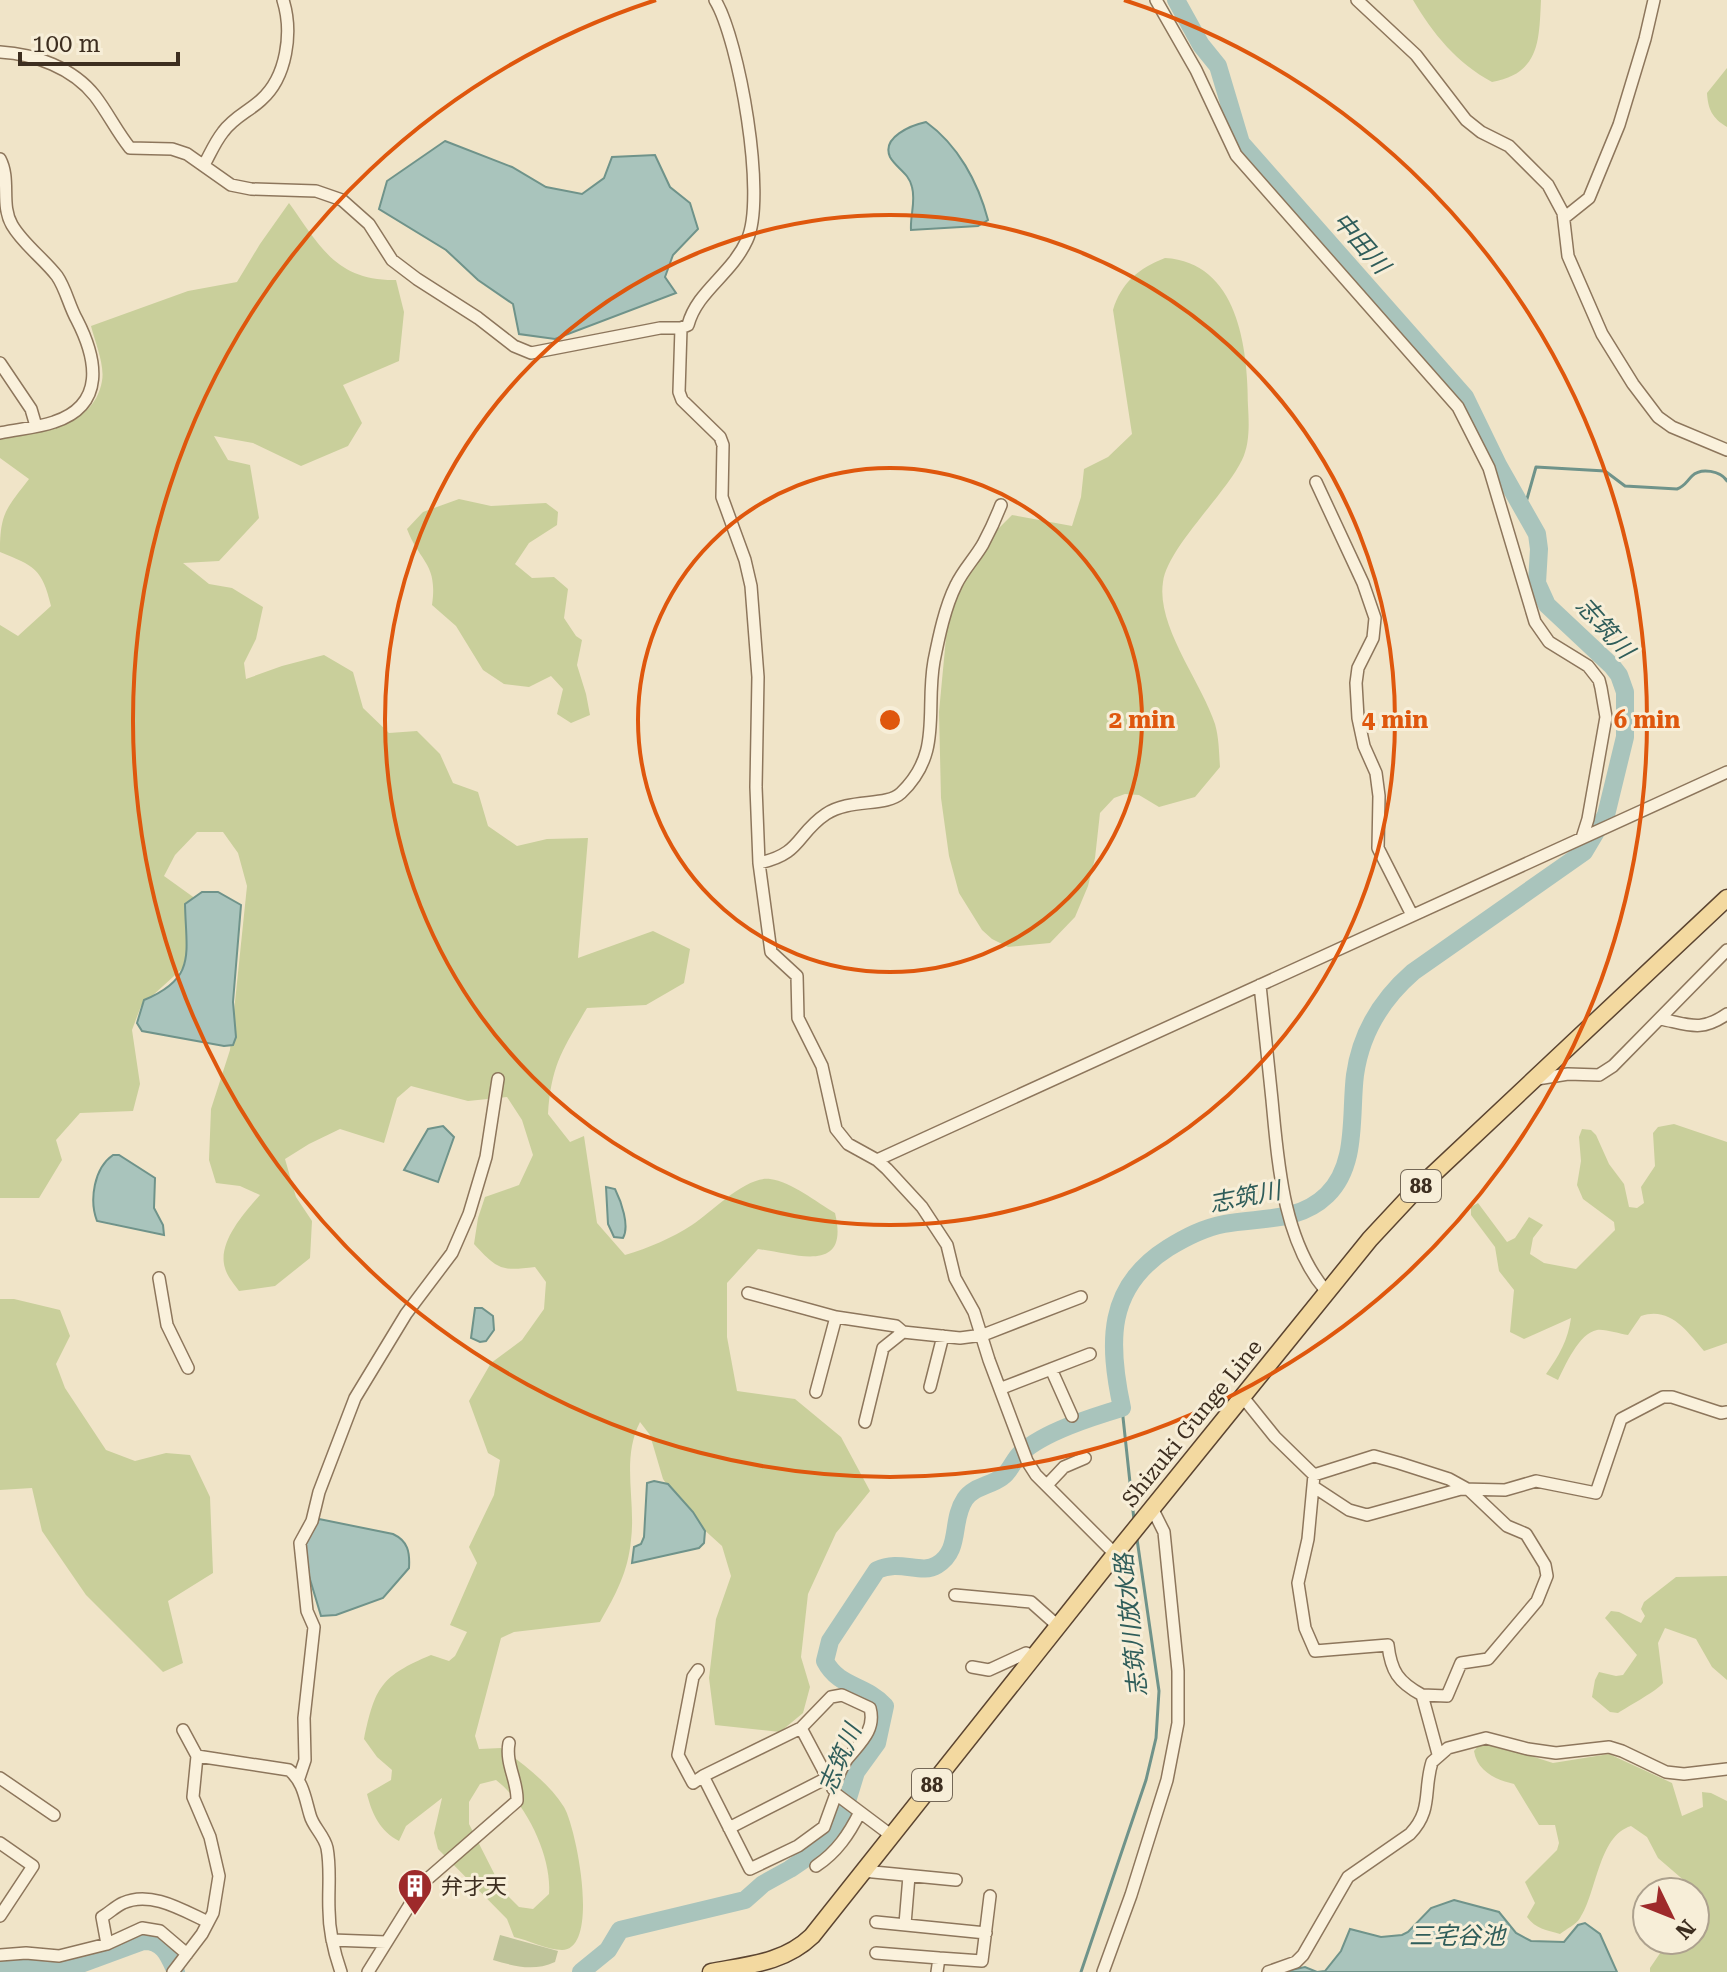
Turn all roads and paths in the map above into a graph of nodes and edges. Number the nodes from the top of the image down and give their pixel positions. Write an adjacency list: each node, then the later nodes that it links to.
1 (283, 0): 8 (street)
2 (715, 0): 10 (street)
3 (1156, 0): 18 (street)
4 (1357, 0): 9 (street)
5 (1654, 0): 9 (street)
6 (0, 52): 8 (street)
7 (0, 159): 12 (street)
8 (204, 165): 10 (street)
9 (1564, 218): 14 (street)
10 (681, 328): 19 (street)
11 (0, 363): 12 (street)
12 (36, 426): 13 (street)
13 (0, 433)
14 (1727, 450)
15 (1316, 482): 21 (street)
16 (1001, 505): 19 (street)
17 (1727, 772): 18 (street)
18 (1583, 838): 21 (street)
19 (759, 863): 28 (street)
20 (1727, 898): 27 (main road, Shizuki Gunge Line / 88)
21 (1412, 915): 23 (street)
22 (1727, 950): 25 (street)
23 (1260, 985): 28 (street); 30 (street)
24 (1727, 1014): 25 (street)
25 (1661, 1019): 27 (street)
26 (498, 1079): 67 (street)
27 (1537, 1079): 30 (main road, Shizuki Gunge Line / 88)
28 (877, 1160): 35 (street)
29 (159, 1278): 38 (street)
30 (1326, 1291): 43 (main road, Shizuki Gunge Line / 88)
31 (748, 1293): 33 (street)
32 (1081, 1297): 35 (street)
33 (836, 1317): 34 (street); 42 (street)
34 (903, 1332): 36 (street); 46 (street)
35 (983, 1335): 36 (street); 41 (street)
36 (943, 1336): 40 (street)
37 (1090, 1354): 39 (street)
38 (188, 1368)
39 (1051, 1369): 41 (street); 45 (street)
40 (930, 1387)
41 (1002, 1388): 49 (street)
42 (816, 1392)
43 (1242, 1396): 48 (street); 51 (main road, Shizuki Gunge Line / 88)
44 (1727, 1412): 50 (street)
45 (1072, 1416)
46 (865, 1422)
47 (1085, 1458): 49 (street)
48 (1314, 1481): 50 (street); 50 (street); 58 (street)
49 (1047, 1485): 52 (street)
50 (1469, 1490): 58 (street)
51 (1152, 1508): 52 (main road, Shizuki Gunge Line / 88); 95 (street)
52 (1117, 1551): 54 (main road, Shizuki Gunge Line / 88)
53 (955, 1595): 54 (street)
54 (1058, 1626): 55 (main road, Shizuki Gunge Line / 88)
55 (1034, 1657): 56 (street); 72 (main road, Shizuki Gunge Line / 88)
56 (972, 1667)
57 (698, 1670): 65 (street)
58 (1422, 1695): 62 (street)
59 (801, 1728): 65 (street); 68 (street); 68 (street)
60 (183, 1730): 63 (street)
61 (509, 1743): 85 (street)
62 (1438, 1754): 64 (street); 96 (street)
63 (197, 1756): 67 (street); 80 (street)
64 (1727, 1769)
65 (703, 1776): 71 (street)
66 (0, 1778): 70 (street)
67 (299, 1778): 84 (street)
68 (834, 1790): 69 (street); 71 (street); 71 (street)
69 (857, 1809): 72 (street); 74 (street)
70 (54, 1815)
71 (729, 1828)
72 (892, 1836): 75 (main road, Shizuki Gunge Line / 88)
73 (0, 1843): 79 (street)
74 (816, 1866)
75 (863, 1871): 76 (street); 93 (main road, Shizuki Gunge Line / 88)
76 (909, 1876): 77 (street); 82 (street)
77 (956, 1880)
78 (990, 1896): 83 (street)
79 (1, 1912)
80 (208, 1922): 86 (street); 90 (street)
81 (876, 1922): 82 (street)
82 (905, 1924): 83 (street)
83 (986, 1933): 89 (street)
84 (332, 1940): 85 (street); 91 (street)
85 (386, 1942): 92 (street)
86 (107, 1944): 88 (street); 90 (street)
87 (876, 1953): 89 (street)
88 (0, 1955)
89 (939, 1958): 94 (street)
90 (180, 1963)
91 (341, 1972)
92 (368, 1972)
93 (711, 1972)
94 (937, 1972)
95 (1103, 1972)
96 (1268, 1972)

